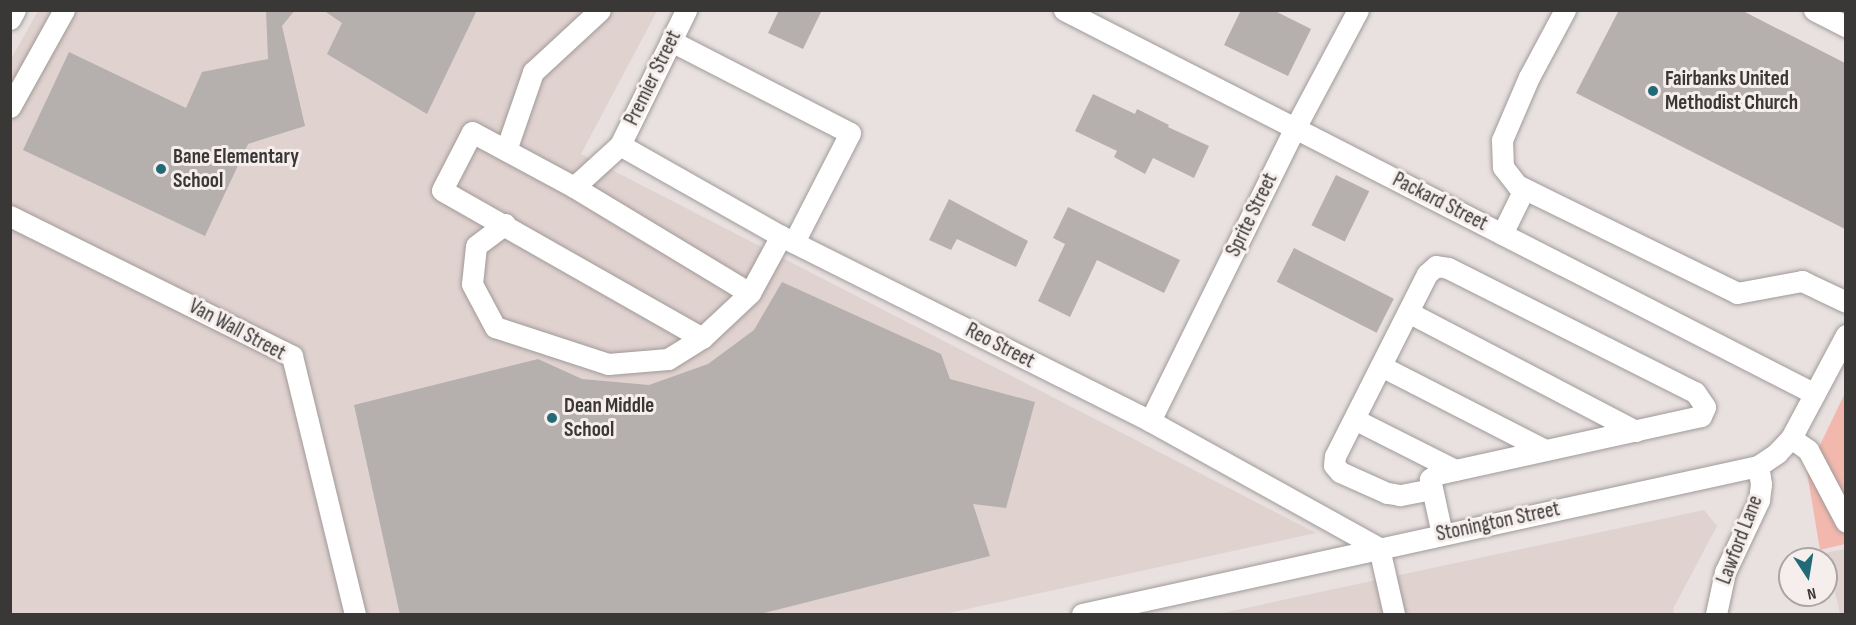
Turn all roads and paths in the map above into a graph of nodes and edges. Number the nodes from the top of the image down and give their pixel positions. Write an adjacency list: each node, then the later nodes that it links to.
1 (15, 10): 9 (street)
2 (64, 10): 12 (street)
3 (600, 10): 15 (street)
4 (686, 10): 11 (street, Premier Street)
5 (1064, 10): 13 (street, Packard Street)
6 (1358, 10): 13 (street, Sprite Street)
7 (1565, 10): 17 (street)
8 (1814, 10): 10 (street)
9 (10, 19)
10 (1845, 26)
11 (671, 41): 14 (street, Premier Street); 21 (street)
12 (10, 107)
13 (1294, 128): 20 (street, Packard Street); 30 (street, Sprite Street)
14 (620, 145): 16 (street); 21 (street, Reo Street)
15 (506, 150): 16 (street); 19 (street)
16 (574, 187): 22 (street)
17 (1524, 189): 20 (street); 23 (street)
18 (10, 216): 41 (street, Van Wall Street)
19 (505, 224): 26 (street); 26 (street)
20 (1502, 234): 28 (street, Packard Street)
21 (787, 239): 22 (street); 30 (street, Reo Street)
22 (750, 293): 26 (street)
23 (1845, 302)
24 (1408, 312): 27 (street); 31 (street); 31 (street)
25 (1845, 335): 28 (street, Stonington Street)
26 (702, 338)
27 (1381, 366): 29 (street); 33 (street)
28 (1815, 394): 32 (street, Stonington Street)
29 (1354, 419): 35 (street); 36 (street)
30 (1150, 421): 39 (street, Reo Street)
31 (1636, 431): 33 (street)
32 (1791, 438): 34 (street, Stonington Street); 37 (street)
33 (1545, 450): 35 (street)
34 (1758, 466): 38 (street, Stonington Street); 44 (street, Lawford Lane)
35 (1455, 470): 36 (street)
36 (1432, 489): 38 (street)
37 (1845, 522)
38 (1442, 534): 39 (street, Stonington Street)
39 (1379, 548): 40 (street, Stonington Street); 43 (street)
40 (1136, 608): 42 (street, Stonington Street)
41 (355, 615)
42 (1082, 615)
43 (1394, 615)
44 (1716, 615)

